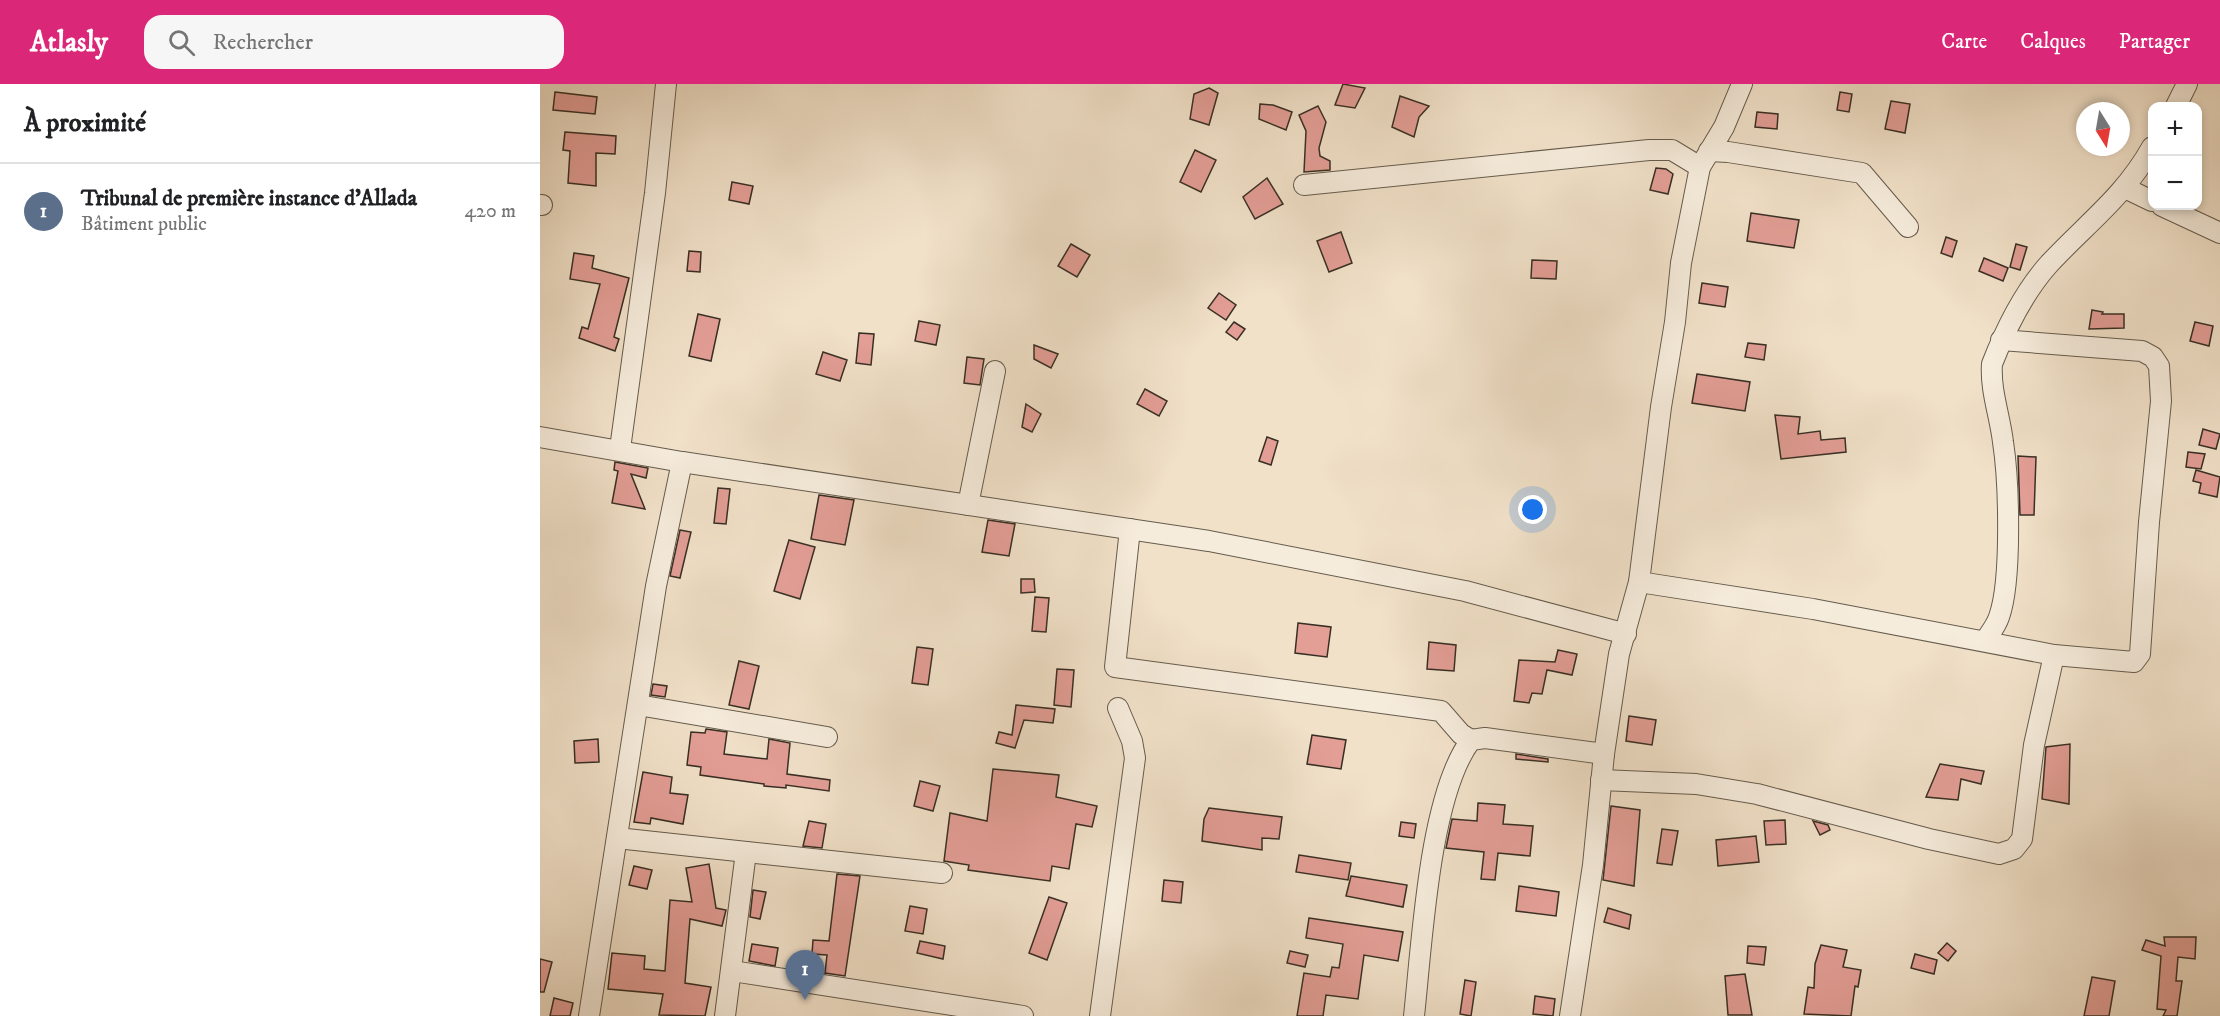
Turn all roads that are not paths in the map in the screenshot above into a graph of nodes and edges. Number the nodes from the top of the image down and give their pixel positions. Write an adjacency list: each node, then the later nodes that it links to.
1 (666, 84): 16 (street)
2 (1742, 84): 6 (street)
3 (2187, 84): 4 (street)
4 (2178, 102)
5 (2148, 153): 8 (street)
6 (1704, 159): 7 (street); 11 (street); 20 (street)
7 (1304, 184)
8 (2125, 188): 9 (street); 13 (street)
9 (2148, 199)
10 (2171, 210): 12 (street)
11 (1908, 227)
12 (2220, 233)
13 (2001, 340): 22 (street); 23 (street)
14 (995, 371): 18 (street)
15 (540, 437): 16 (street)
16 (620, 449): 17 (street)
17 (682, 462): 18 (street); 24 (street)
18 (968, 505): 19 (street)
19 (1130, 529): 21 (street); 27 (street)
20 (1639, 582): 21 (street); 22 (street)
21 (1626, 634): 28 (street)
22 (1985, 641): 23 (street)
23 (2054, 656): 29 (street)
24 (638, 705): 26 (street); 30 (street)
25 (1118, 708): 37 (street)
26 (827, 737)
27 (1471, 740): 28 (street); 38 (street)
28 (1604, 754): 29 (street)
29 (1601, 780): 39 (street)
30 (617, 838): 31 (street); 34 (street)
31 (746, 852): 32 (street); 33 (street)
32 (942, 873)
33 (732, 971): 35 (street); 36 (street)
34 (590, 1016)
35 (725, 1016)
36 (1023, 1016)
37 (1100, 1016)
38 (1414, 1016)
39 (1570, 1016)

